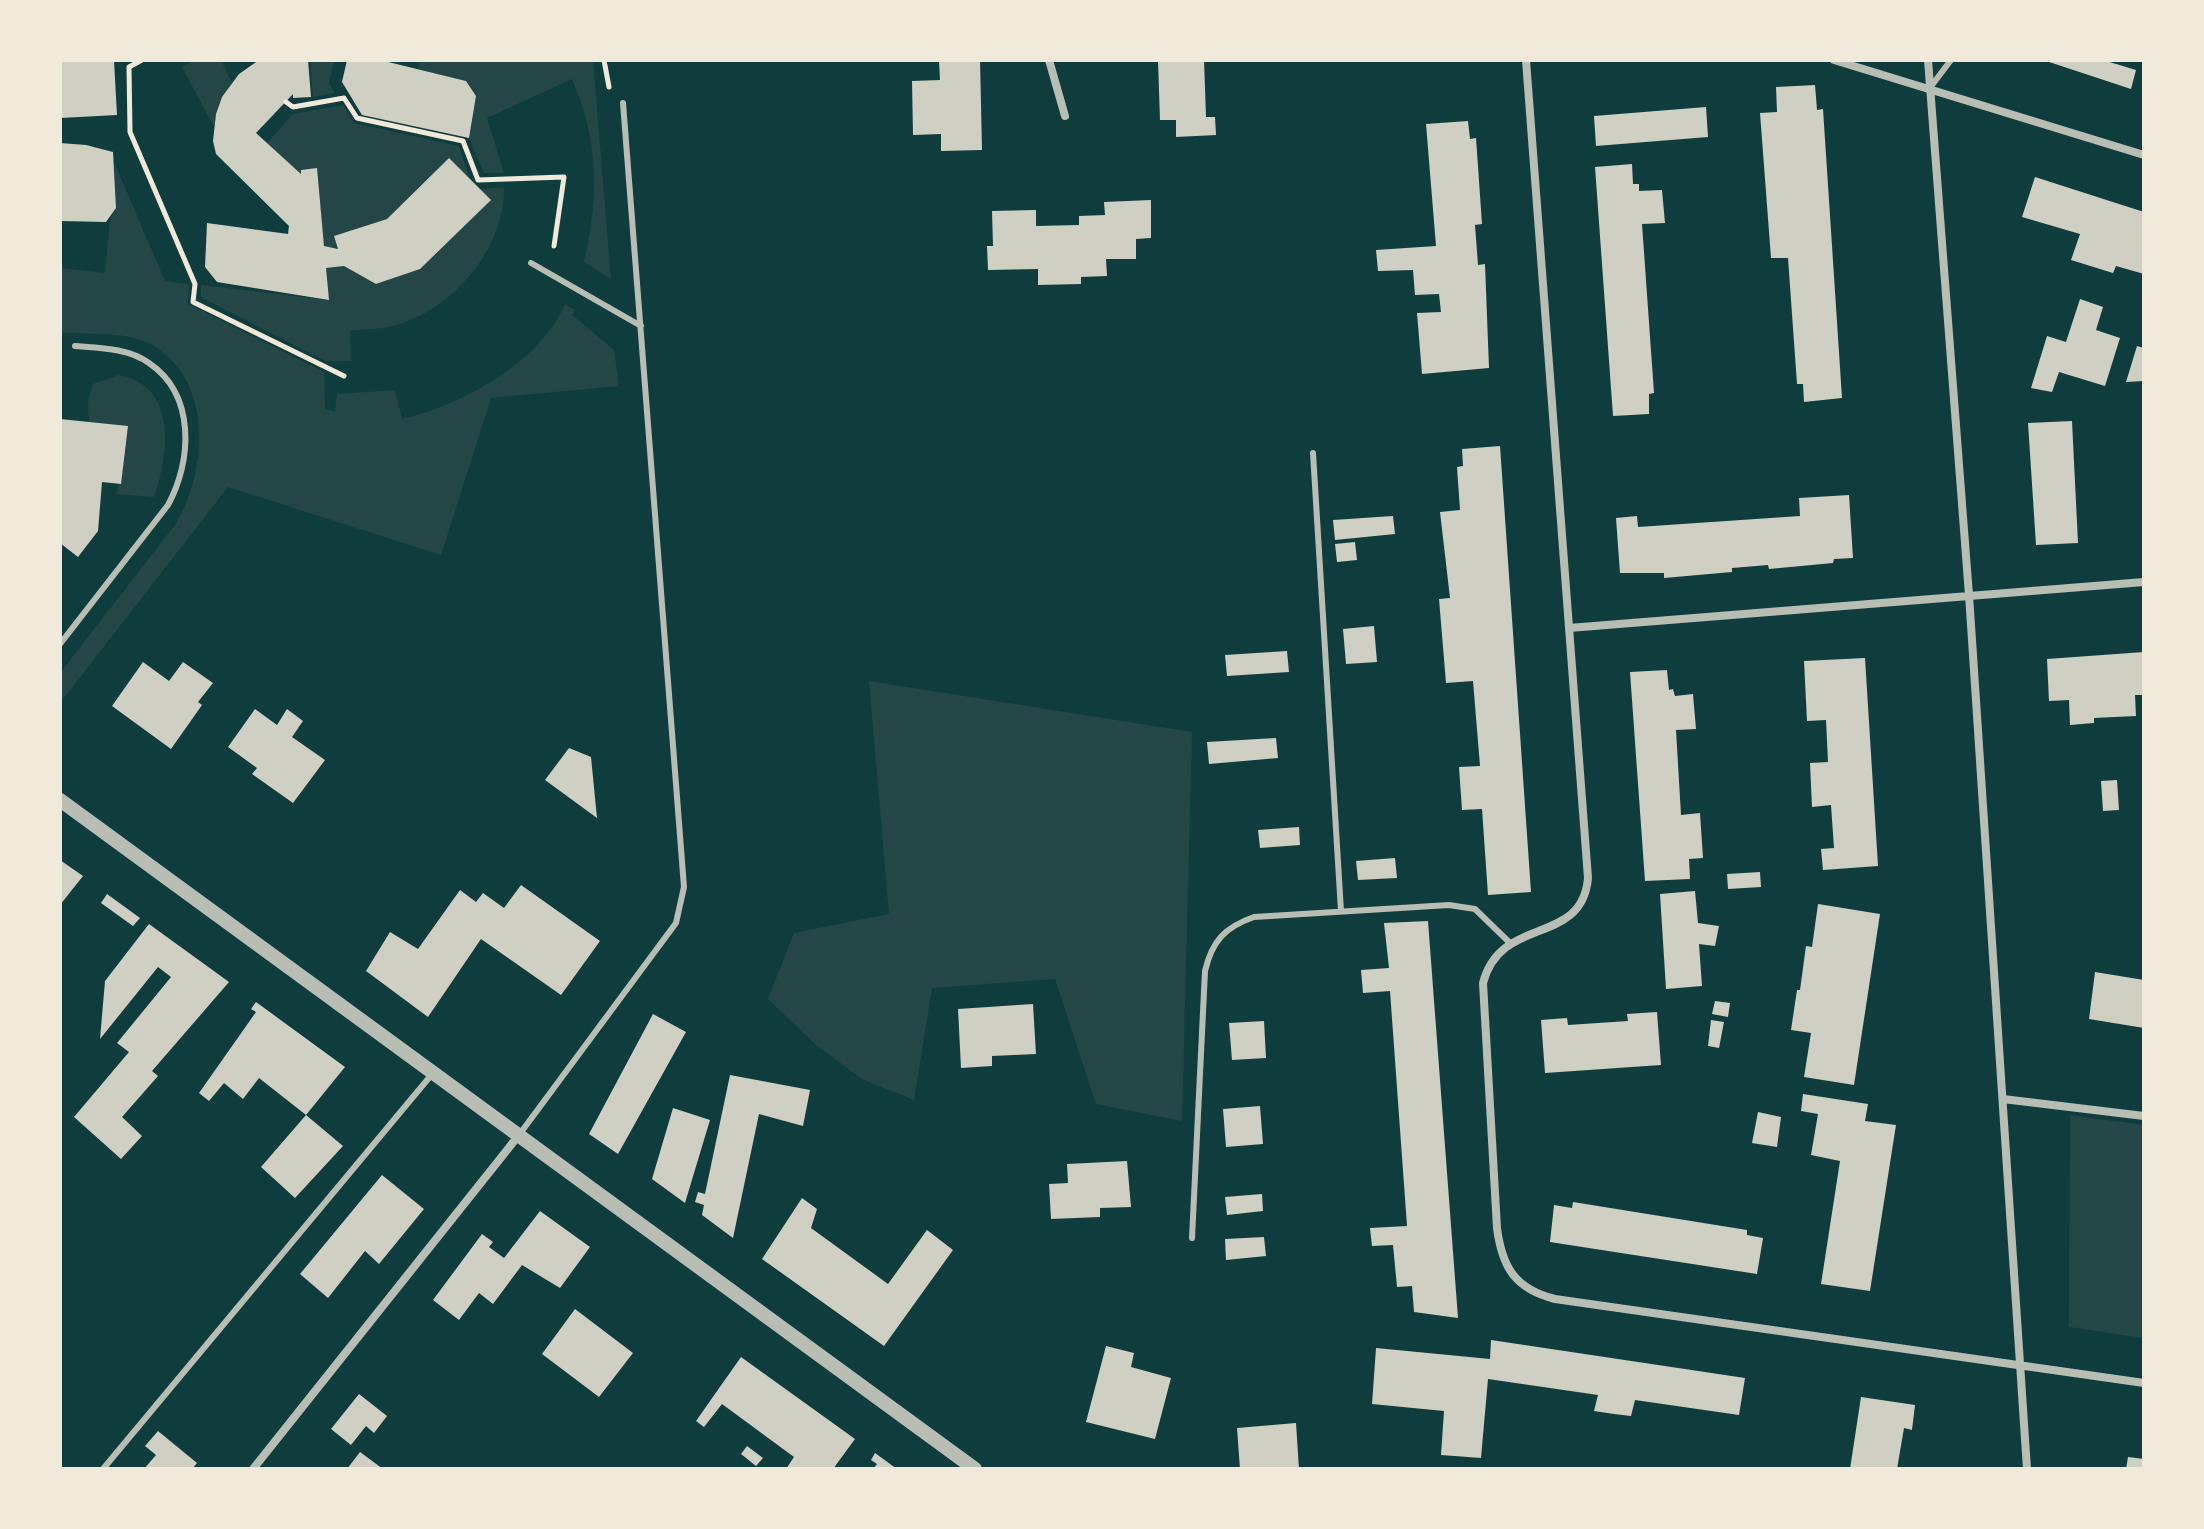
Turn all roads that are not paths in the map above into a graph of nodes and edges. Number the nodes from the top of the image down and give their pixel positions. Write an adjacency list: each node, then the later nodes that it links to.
1 (1049, 60): 8 (street)
2 (1526, 60): 16 (street)
3 (1834, 60): 6 (street)
4 (1928, 60): 6 (street)
5 (1951, 60): 6 (lane)
6 (1929, 89): 9 (street); 15 (street)
7 (623, 103): 11 (lane)
8 (1065, 116)
9 (2144, 155)
10 (531, 263): 11 (lane)
11 (641, 326): 24 (lane)
12 (75, 346): 17 (lane)
13 (1313, 453): 19 (lane)
14 (2144, 582): 15 (street)
15 (1969, 595): 16 (street); 22 (street)
16 (1569, 628): 20 (street)
17 (60, 644)
18 (60, 800): 21 (street)
19 (1341, 911): 20 (lane); 25 (lane)
20 (1510, 943): 26 (street)
21 (433, 1073): 24 (street); 28 (lane)
22 (2003, 1099): 23 (street); 26 (street)
23 (2144, 1116)
24 (519, 1135): 29 (street); 30 (street)
25 (1192, 1238)
26 (2020, 1364): 27 (street); 31 (street)
27 (2144, 1383)
28 (103, 1469)
29 (253, 1469)
30 (975, 1469)
31 (2027, 1469)

